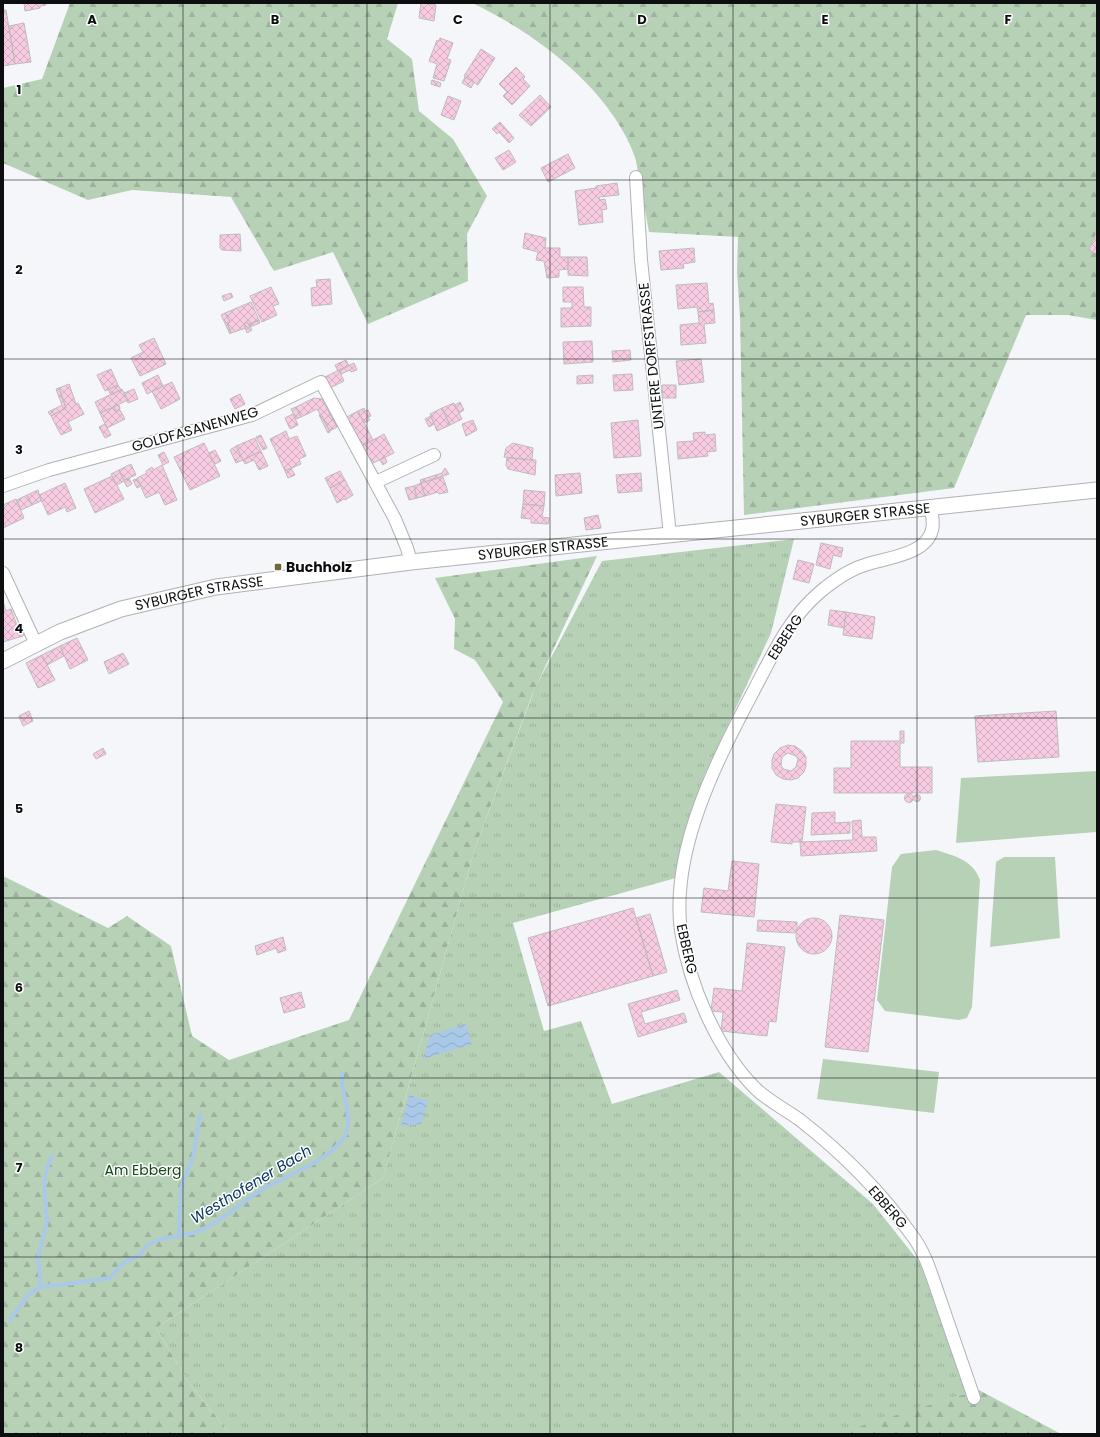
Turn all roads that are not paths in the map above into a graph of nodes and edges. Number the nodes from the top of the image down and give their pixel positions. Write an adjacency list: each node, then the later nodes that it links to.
1 (636, 177): 7 (street, UNTERE DORFSTRASSE)
2 (434, 455): 3 (street)
3 (376, 482): 4 (street, GOLDFASANENWEG); 8 (street, GOLDFASANENWEG)
4 (3, 486)
5 (1097, 490): 6 (street, SYBURGER STRASSE)
6 (931, 508): 7 (street, SYBURGER STRASSE); 12 (street, EBBERG)
7 (670, 535): 8 (street, SYBURGER STRASSE)
8 (411, 562): 10 (street, SYBURGER STRASSE)
9 (3, 573): 10 (street)
10 (36, 644): 11 (street, SYBURGER STRASSE)
11 (3, 661)
12 (974, 1398)

